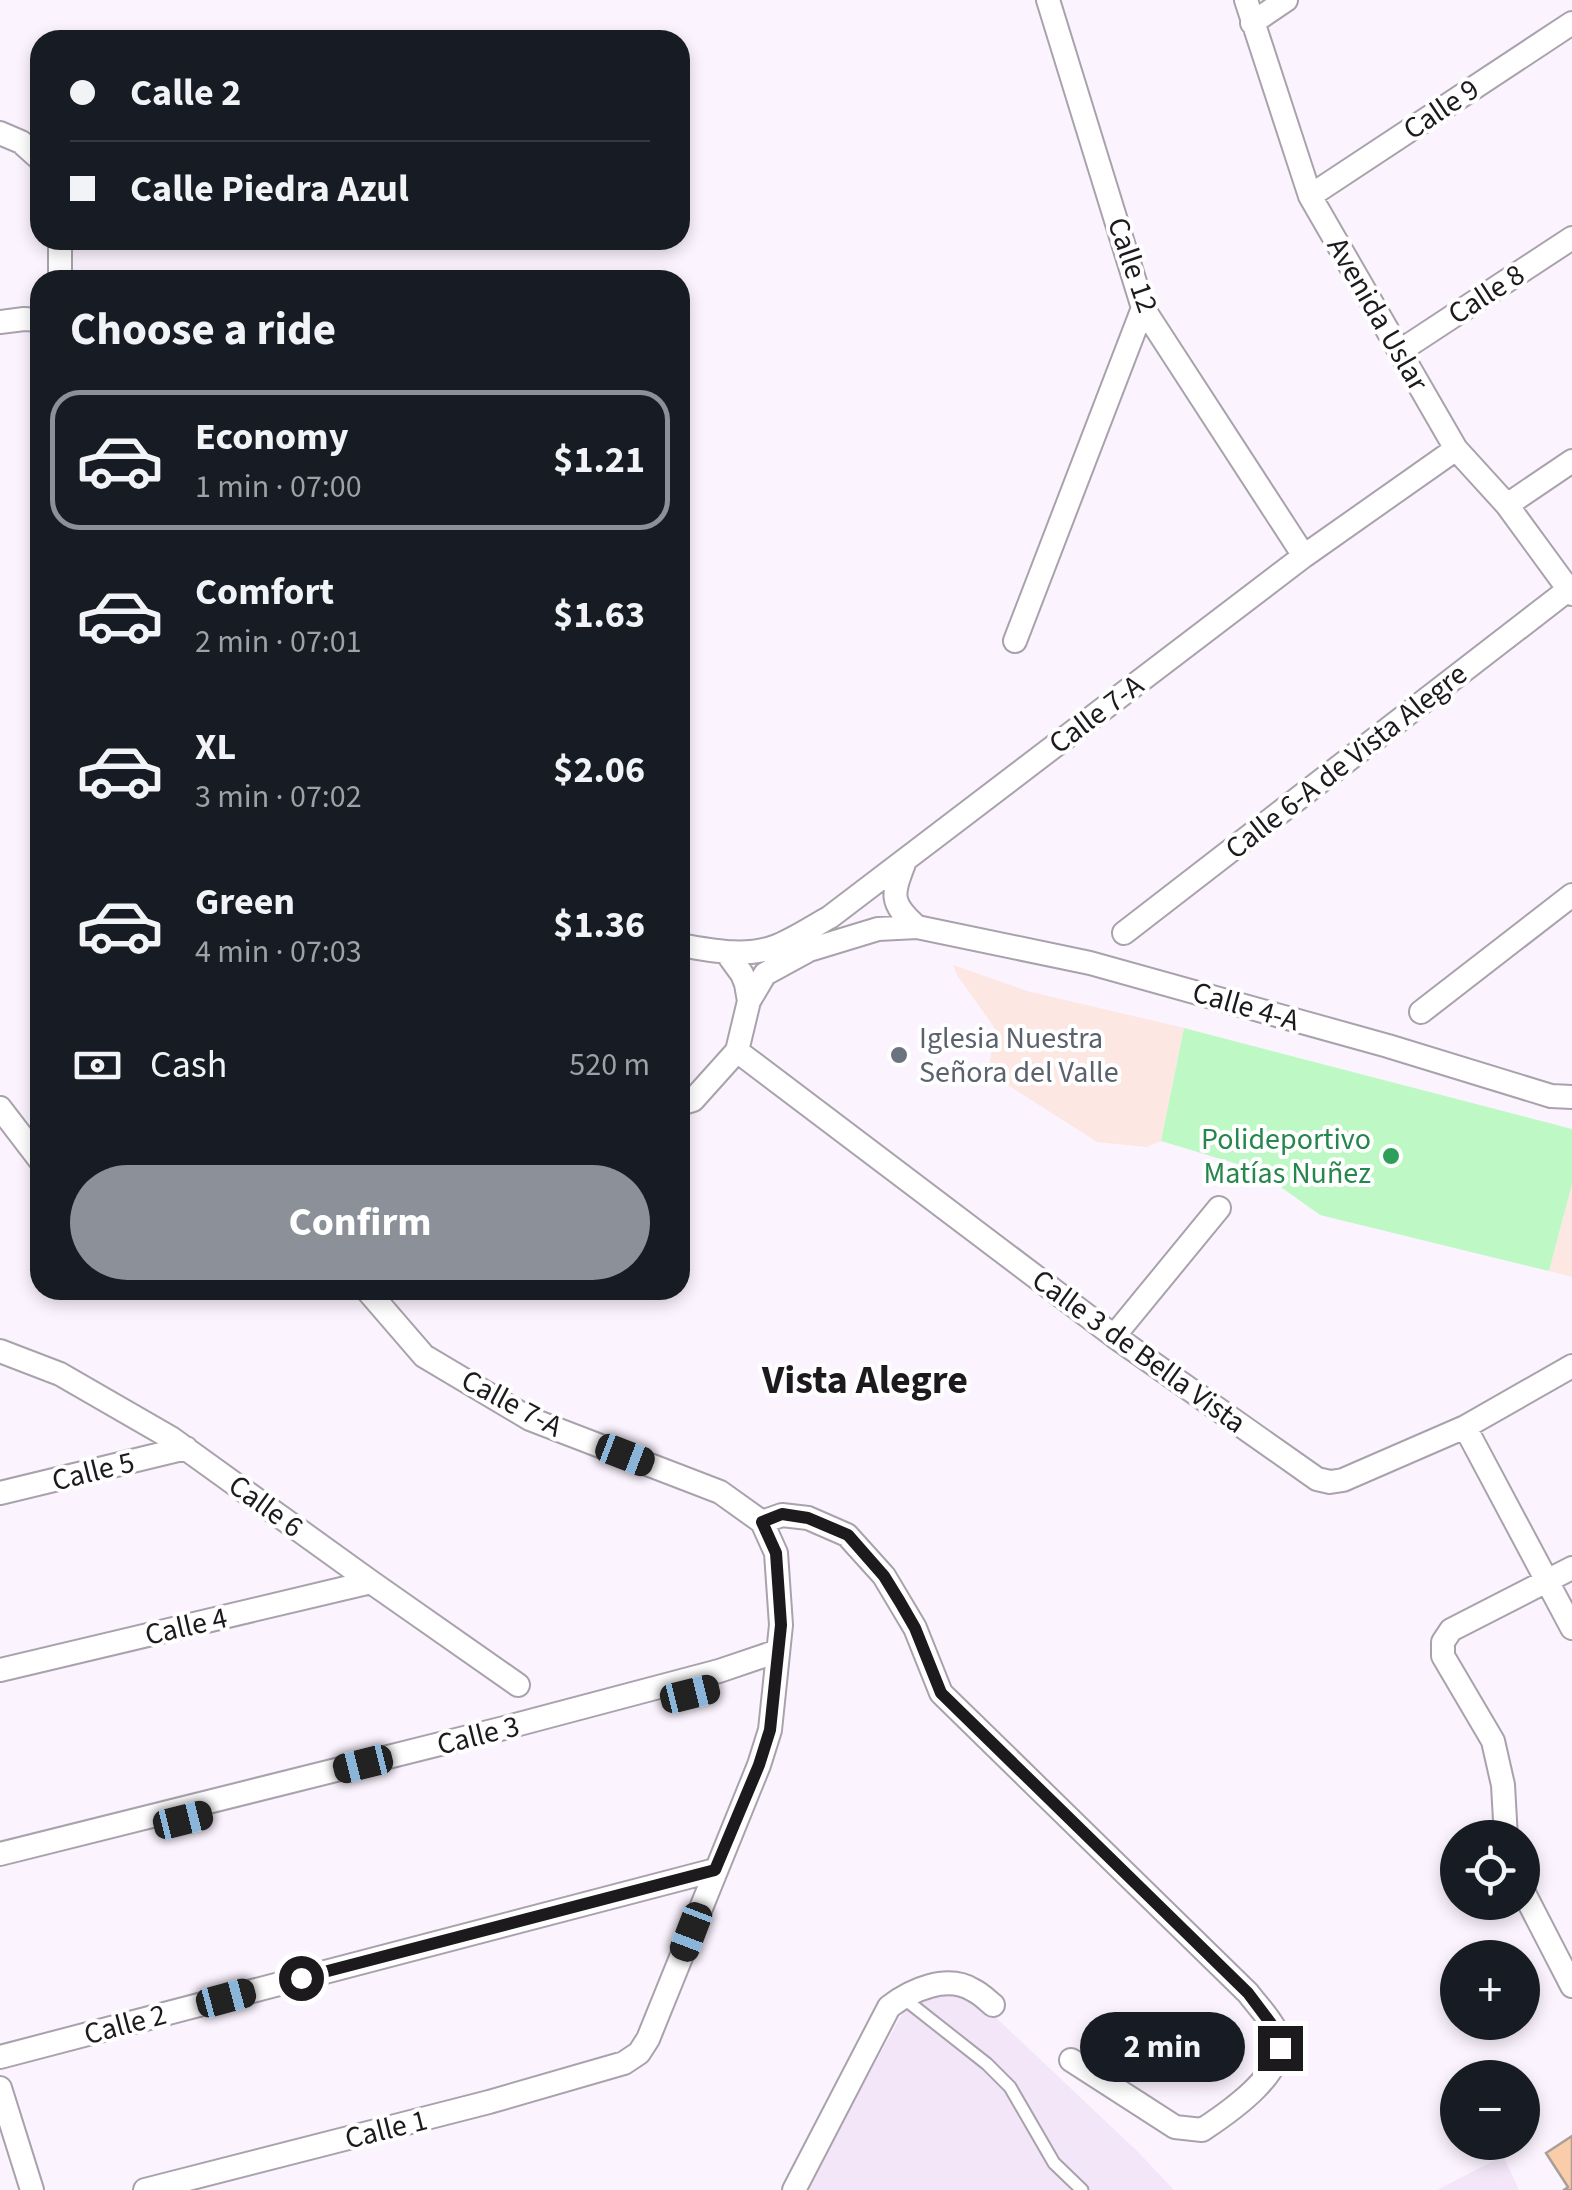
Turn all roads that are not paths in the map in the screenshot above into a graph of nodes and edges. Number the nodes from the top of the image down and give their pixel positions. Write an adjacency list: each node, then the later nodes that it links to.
1 (1048, 0): 10 (street, Calle 12)
2 (1246, 0): 5 (street, Avenida Uslar)
3 (1286, 0): 5 (street)
4 (1572, 22): 8 (street, Calle 9)
5 (1252, 23): 8 (street, Avenida Uslar)
6 (0, 133): 7 (street)
7 (30, 150)
8 (1310, 196): 13 (street, Avenida Uslar)
9 (1572, 238): 13 (street, Calle 8)
10 (1143, 308): 17 (street, Calle 12); 19 (street)
11 (30, 319): 12 (street)
12 (0, 322)
13 (1400, 351): 14 (street, Avenida Uslar)
14 (1456, 449): 16 (street, Avenida Uslar); 17 (street, Calle 7-A)
15 (1572, 462): 16 (street)
16 (1507, 506): 18 (street, Avenida Uslar)
17 (1304, 556): 20 (street, Calle 7-A)
18 (1570, 592): 23 (street, Calle 6-A de Vista Alegre)
19 (1016, 640)
20 (906, 860): 22 (street); 25 (street, Calle 7-A)
21 (1572, 895): 27 (street)
22 (917, 928): 26 (street); 29 (street, Calle 4-A)
23 (1124, 933)
24 (690, 947): 25 (street, Calle 7-A)
25 (726, 952): 26 (street)
26 (749, 1001): 28 (street)
27 (1421, 1012)
28 (737, 1051): 30 (street); 35 (street, Calle 3 de Bella Vista)
29 (1572, 1097)
30 (690, 1101)
31 (0, 1108): 32 (street)
32 (30, 1147)
33 (1219, 1208): 35 (street)
34 (376, 1300): 41 (street, Calle 7-A)
35 (1114, 1336): 38 (street, Calle 3 de Bella Vista)
36 (0, 1351): 39 (street, Calle 6)
37 (1572, 1366): 38 (street, Calle 3 de Bella Vista)
38 (1466, 1426): 44 (street)
39 (186, 1448): 40 (street, Calle 5); 43 (street, Calle 6)
40 (0, 1493)
41 (762, 1522): 46 (street); 59 (street)
42 (1572, 1568): 44 (street)
43 (371, 1582): 47 (street, Calle 4); 48 (street, Calle 6)
44 (1547, 1582): 45 (street); 50 (street)
45 (1572, 1628)
46 (778, 1659): 49 (street, Calle 3); 53 (street)
47 (0, 1670)
48 (518, 1685)
49 (510, 1733): 51 (street, Calle 3); 52 (street, Calle 3)
50 (1505, 1820)
51 (0, 1854)
52 (0, 1866)
53 (715, 1870): 58 (street, Calle 2); 62 (street, Calle 1)
54 (1538, 1920): 55 (street)
55 (1572, 1986)
56 (902, 1997): 57 (street); 63 (street); 64 (lane)
57 (993, 2004)
58 (0, 2057)
59 (1071, 2060)
60 (0, 2088): 61 (street)
61 (32, 2190)
62 (145, 2190)
63 (794, 2190)
64 (1082, 2190)

